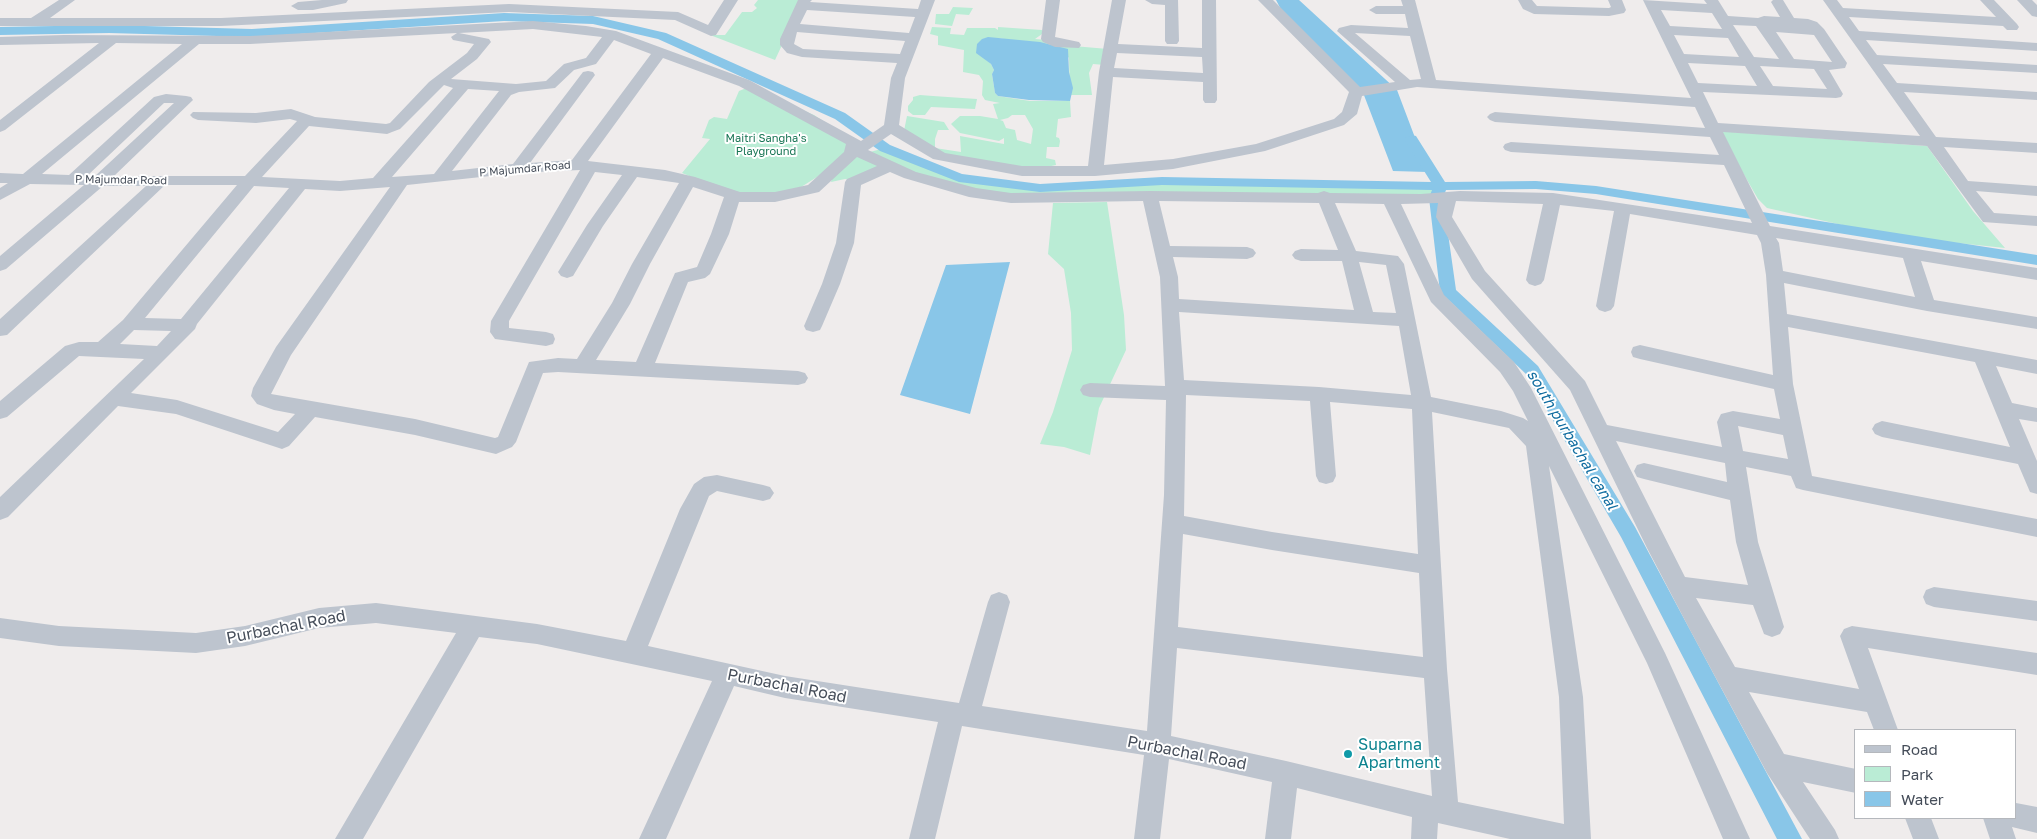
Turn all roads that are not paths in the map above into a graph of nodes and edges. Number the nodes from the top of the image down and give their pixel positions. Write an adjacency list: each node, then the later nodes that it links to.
1 (68, 0): 23 (street)
2 (341, 0): 24 (street)
3 (731, 0): 24 (street)
4 (1053, 0): 40 (street)
5 (1119, 0): 41 (street)
6 (1152, 0): 39 (street)
7 (1209, 0): 44 (street)
8 (1265, 0): 61 (street)
9 (1525, 0): 10 (street)
10 (1615, 0)
11 (1987, 0): 26 (street)
12 (2024, 0): 20 (street)
13 (1778, 2): 25 (street)
14 (804, 3): 16 (street); 28 (street)
15 (1409, 5): 18 (street); 31 (street)
16 (926, 6): 35 (street)
17 (1835, 6): 26 (street); 34 (street)
18 (1376, 10)
19 (1717, 10): 21 (street); 27 (street); 33 (street)
20 (2037, 13)
21 (1661, 14): 33 (street); 53 (street)
22 (0, 22): 23 (street)
23 (34, 22): 24 (street)
24 (221, 22)
25 (1790, 22): 27 (street); 30 (street)
26 (2007, 22): 42 (street)
27 (1763, 24): 30 (street); 48 (street)
28 (792, 26): 35 (street); 45 (street)
29 (458, 29): 32 (street); 38 (street); 55 (street)
30 (1816, 30): 49 (street)
31 (1415, 32): 56 (street); 58 (street)
32 (610, 34): 43 (street); 60 (street)
33 (1732, 34): 47 (street)
34 (1856, 35): 42 (street); 46 (street)
35 (912, 37): 45 (street)
36 (113, 40): 37 (street); 38 (street); 68 (street)
37 (0, 41)
38 (194, 41): 82 (street)
39 (1172, 41)
40 (1074, 44)
41 (1110, 48): 44 (street); 51 (street)
42 (2034, 49)
43 (660, 52): 74 (street); 76 (street)
44 (1209, 53): 54 (street)
45 (905, 59): 69 (street)
46 (1873, 59): 50 (street); 59 (street)
47 (1750, 62): 48 (street); 53 (street); 62 (street)
48 (1790, 64): 49 (street)
49 (1819, 65): 62 (street)
50 (2037, 69)
51 (1106, 72): 54 (street); 80 (street)
52 (588, 75): 78 (street)
53 (1692, 77): 56 (street); 62 (street); 70 (street)
54 (1210, 78): 64 (street)
55 (438, 81): 57 (street); 67 (street)
56 (1429, 83): 58 (street)
57 (464, 84): 60 (street); 91 (street)
58 (1406, 84): 61 (street)
59 (1893, 87): 63 (street); 71 (street)
60 (516, 88): 83 (street)
61 (1361, 91): 80 (street)
62 (1768, 91)
63 (2037, 96)
64 (1210, 100)
65 (198, 115): 67 (street)
66 (1495, 117): 70 (street)
67 (313, 121): 88 (street)
68 (0, 127)
69 (890, 128): 74 (street); 80 (street)
70 (1714, 130): 71 (street); 75 (street)
71 (1932, 141): 73 (street); 93 (street)
72 (1511, 147): 75 (street)
73 (2037, 148)
74 (856, 152): 77 (street); 94 (street)
75 (1731, 161): 105 (street)
76 (583, 165): 78 (street, P Majumdar Road); 79 (street, P Majumdar Road); 129 (street)
77 (890, 166): 90 (street, P Majumdar Road); 98 (street)
78 (518, 168): 83 (street, P Majumdar Road)
79 (633, 170): 85 (street, P Majumdar Road); 112 (street)
80 (1095, 171)
81 (0, 178): 82 (street, P Majumdar Road)
82 (28, 178): 84 (street, P Majumdar Road); 96 (street)
83 (439, 178): 89 (street, P Majumdar Road)
84 (74, 179): 86 (street, P Majumdar Road); 86 (street)
85 (689, 180): 97 (street, P Majumdar Road); 134 (street)
86 (100, 181): 87 (street, P Majumdar Road); 111 (street)
87 (160, 181): 88 (street, P Majumdar Road); 120 (street)
88 (249, 181): 92 (street, P Majumdar Road); 125 (street)
89 (402, 181): 91 (street, P Majumdar Road); 145 (street)
90 (853, 182): 94 (street, P Majumdar Road); 127 (street)
91 (378, 183): 92 (street, P Majumdar Road)
92 (300, 185): 126 (street)
93 (1963, 185): 95 (street); 104 (street)
94 (813, 189): 97 (street, P Majumdar Road)
95 (2037, 191)
96 (0, 195)
97 (733, 196): 136 (street)
98 (1150, 196): 99 (street); 106 (street)
99 (1324, 196): 101 (street); 110 (street)
100 (1446, 197): 101 (street); 102 (street); 150 (street)
101 (1390, 198): 197 (street)
102 (1553, 198): 103 (street); 115 (street)
103 (1623, 208): 105 (street); 118 (street)
104 (2037, 221)
105 (1764, 231): 108 (street); 114 (street)
106 (1164, 251): 107 (street); 116 (street)
107 (1247, 253)
108 (1910, 253): 113 (street); 117 (street)
109 (1301, 256): 110 (street)
110 (1349, 256): 121 (street); 123 (street)
111 (0, 265)
112 (568, 272)
113 (2037, 274)
114 (1775, 275): 117 (street); 122 (street)
115 (1535, 280)
116 (1171, 305): 121 (street); 140 (street)
117 (1927, 305): 124 (street)
118 (1605, 306)
119 (0, 309): 120 (street)
120 (21, 311): 128 (street)
121 (1365, 317): 123 (street)
122 (1778, 319): 133 (street); 138 (street)
123 (1407, 320): 143 (street)
124 (2037, 323)
125 (130, 324): 126 (street); 130 (street)
126 (188, 325): 132 (street)
127 (813, 326)
128 (0, 330)
129 (546, 339)
130 (98, 349): 132 (street); 146 (street)
131 (1640, 352): 138 (street)
132 (161, 353): 142 (street)
133 (1983, 358): 135 (street); 144 (street)
134 (582, 367): 136 (street); 145 (street)
135 (2037, 367)
136 (643, 369): 137 (street)
137 (798, 378)
138 (1783, 384): 148 (street)
139 (1090, 390): 140 (street)
140 (1175, 390): 141 (street); 159 (street)
141 (1319, 394): 143 (street); 155 (street)
142 (114, 398): 145 (street); 158 (street)
143 (1422, 403): 161 (street); 196 (street)
144 (2005, 409): 147 (street); 154 (street)
145 (310, 410)
146 (0, 412)
147 (2037, 415)
148 (1792, 429): 151 (street); 152 (street)
149 (1882, 429): 154 (street)
150 (1601, 431): 151 (street); 162 (street)
151 (1734, 456): 152 (street); 157 (street)
152 (1801, 470): 160 (street)
153 (1644, 471): 157 (street)
154 (2033, 473)
155 (1326, 476)
156 (763, 493): 171 (street)
157 (1741, 494): 163 (street)
158 (2, 507)
159 (1173, 523): 161 (street); 170 (street)
160 (2037, 528)
161 (1430, 565): 173 (street)
162 (1678, 586): 163 (street); 175 (street)
163 (1762, 596): 168 (street)
164 (1934, 597): 166 (street)
165 (999, 602): 177 (street)
166 (2037, 611)
167 (473, 626): 169 (street, Purbachal Road); 171 (street, Purbachal Road); 189 (street)
168 (1772, 627)
169 (0, 628)
170 (1166, 636): 173 (street); 179 (street)
171 (633, 653): 174 (street, Purbachal Road)
172 (2037, 664): 176 (street)
173 (1436, 668): 183 (street)
174 (726, 674): 177 (street, Purbachal Road); 190 (street)
175 (1728, 677): 176 (street); 180 (street)
176 (1876, 703): 178 (street)
177 (960, 716): 179 (street, Purbachal Road); 191 (street)
178 (1886, 729)
179 (1158, 746): 181 (street, Purbachal Road); 192 (street)
180 (1776, 764): 182 (street); 198 (street)
181 (1286, 773): 183 (street, Purbachal Road); 193 (street)
182 (1854, 781)
183 (1435, 810): 188 (street, Purbachal Road); 194 (street)
184 (2017, 816): 187 (street)
185 (1918, 819): 199 (street)
186 (1996, 819): 200 (street)
187 (2037, 820)
188 (1537, 836): 195 (street, Purbachal Road)
189 (348, 839)
190 (652, 839)
191 (922, 839)
192 (1148, 839)
193 (1278, 839)
194 (1424, 839)
195 (1570, 839)
196 (1578, 839)
197 (1737, 839)
198 (1826, 839)
199 (1926, 839)
200 (2003, 839)

